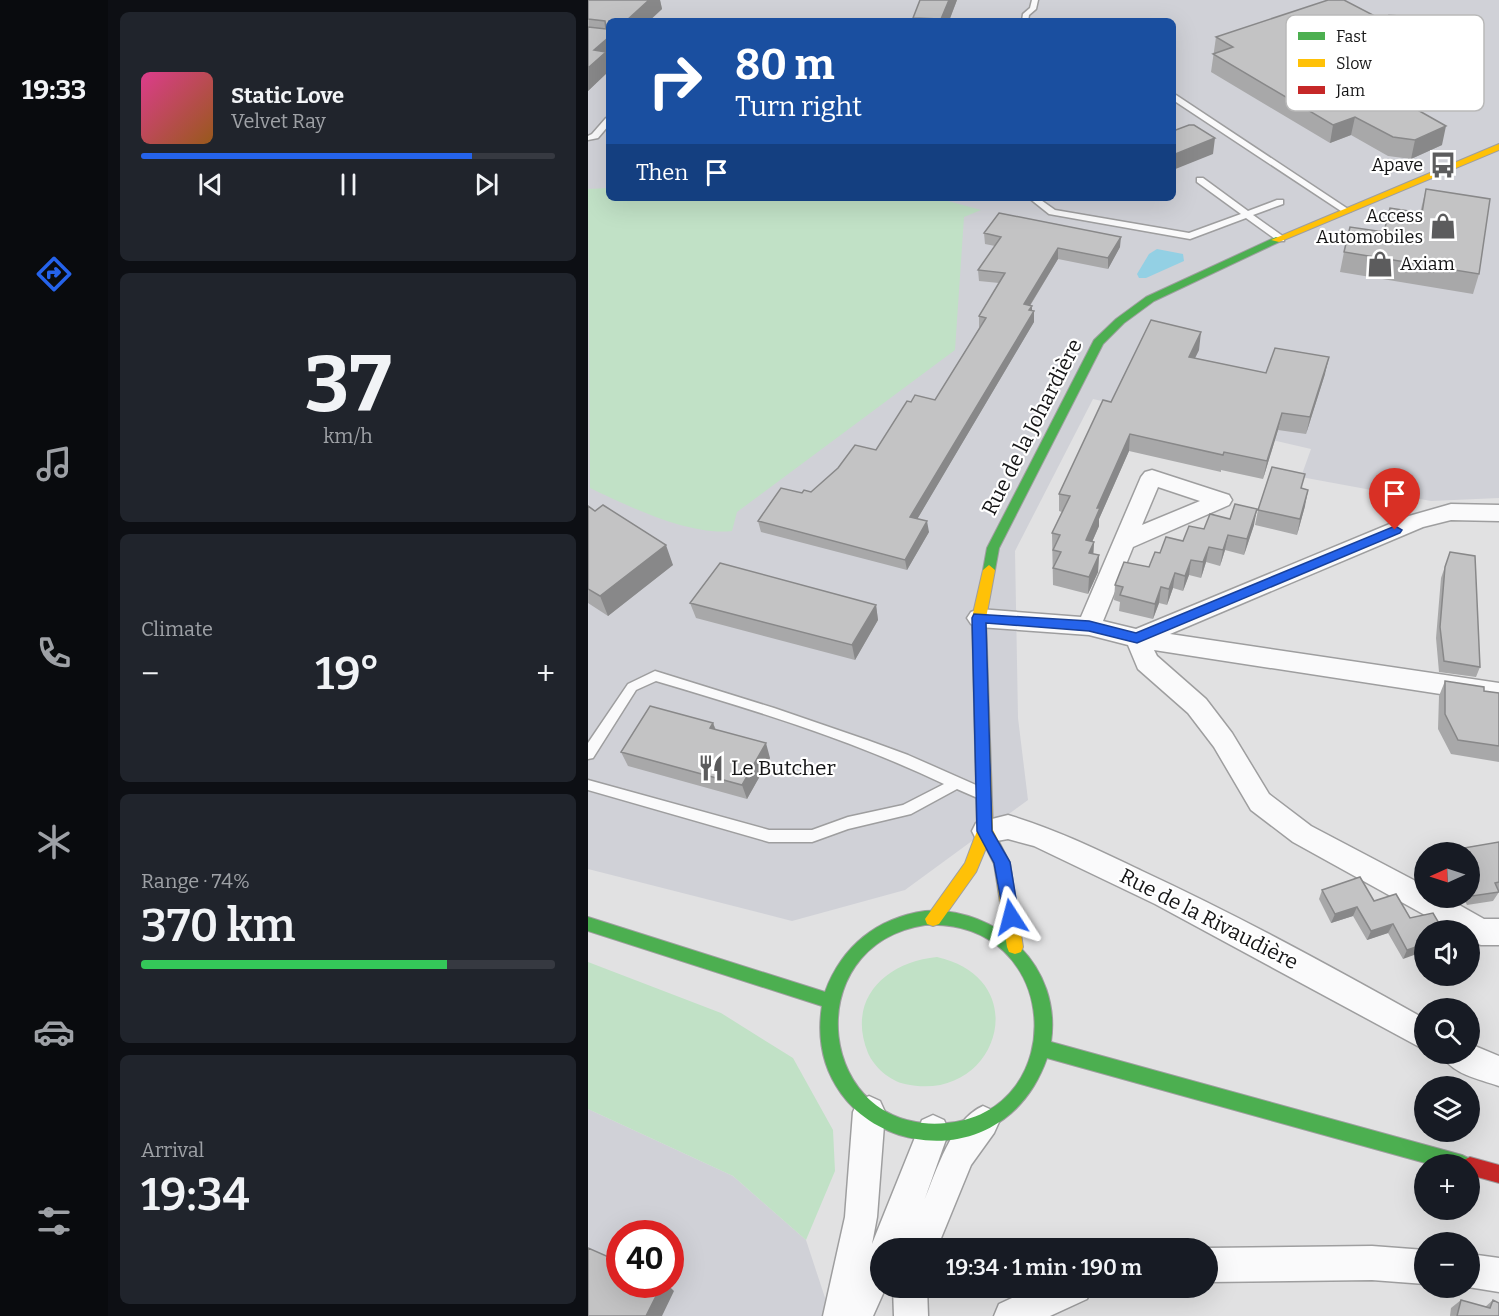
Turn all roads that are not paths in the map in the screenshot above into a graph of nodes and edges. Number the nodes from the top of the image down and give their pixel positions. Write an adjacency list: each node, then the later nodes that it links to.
1 (1035, 0): 2 (lane)
2 (1025, 18)
3 (1176, 99): 10 (lane)
4 (606, 123): 5 (lane)
5 (588, 138)
6 (1499, 147): 10 (street, Rue de la Johardière)
7 (1200, 180): 11 (lane)
8 (1037, 201): 11 (lane)
9 (1280, 202): 11 (lane)
10 (1347, 211): 12 (street, Rue de la Johardière)
11 (1248, 215): 12 (lane)
12 (1281, 238): 15 (street, Rue de la Johardière)
13 (1499, 513): 17 (street)
14 (1125, 542): 16 (street)
15 (979, 618): 16 (street); 22 (street, Rue de la Johardière)
16 (1089, 626): 17 (street)
17 (1137, 638): 18 (street); 26 (street)
18 (1499, 693)
19 (588, 754): 20 (lane)
20 (955, 784): 21 (lane); 22 (lane)
21 (588, 785)
22 (984, 794): 23 (street, Rue de la Johardière)
23 (985, 831): 24 (street, Rue de la Johardière); 27 (street, Rue de la Johardière); 29 (street, Rue de la Rivaudière)
24 (933, 919): 27 (street); 28 (street)
25 (588, 924): 28 (street)
26 (1499, 932)
27 (1015, 947): 30 (street)
28 (830, 1001): 33 (street)
29 (1414, 1029)
30 (1041, 1048): 34 (street); 36 (street)
31 (1479, 1064): 32 (street)
32 (1499, 1071)
33 (869, 1112): 35 (street); 49 (street)
34 (989, 1115): 35 (street); 40 (street)
35 (933, 1131): 39 (street)
36 (1426, 1154)
37 (1480, 1169): 38 (street)
38 (1499, 1174)
39 (892, 1238)
40 (924, 1238)
41 (1218, 1265): 42 (street)
42 (1414, 1266)
43 (1480, 1272): 44 (street)
44 (1499, 1275)
45 (870, 1284): 50 (street)
46 (910, 1298): 51 (street)
47 (1051, 1298): 48 (street)
48 (1019, 1313)
49 (840, 1316)
50 (855, 1316)
51 (911, 1316)

